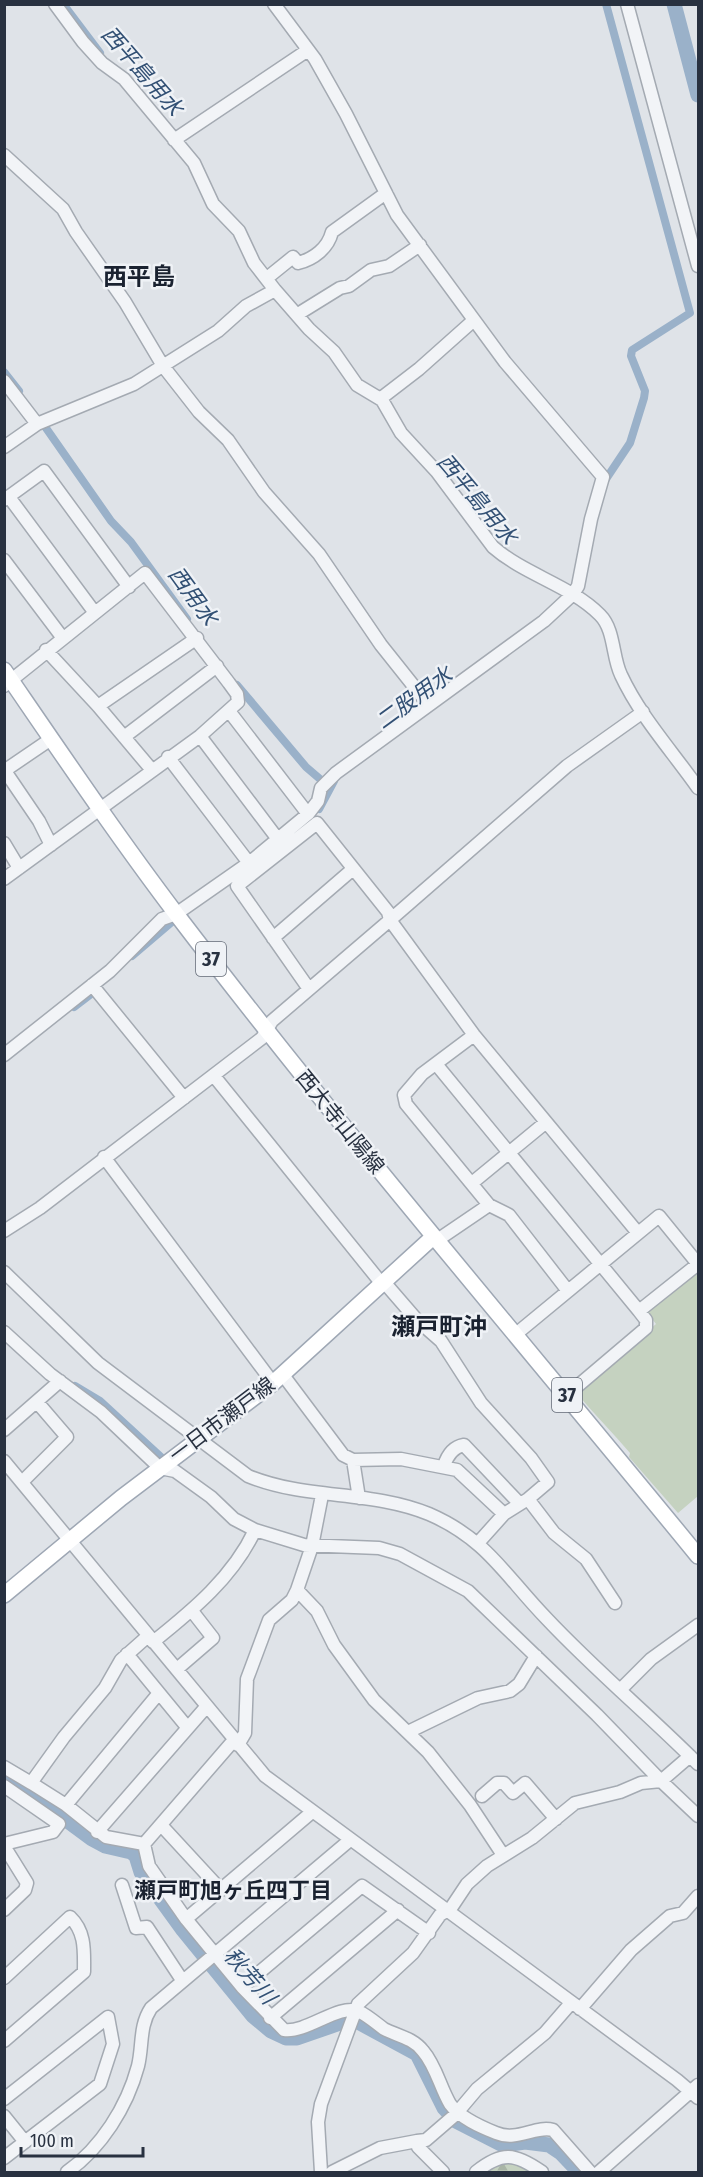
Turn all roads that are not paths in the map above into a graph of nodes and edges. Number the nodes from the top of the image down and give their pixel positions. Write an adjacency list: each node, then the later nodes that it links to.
1 (55, 4): 5 (street)
2 (274, 4): 4 (street)
3 (627, 4): 9 (street)
4 (308, 50): 5 (street); 7 (street)
5 (174, 140): 10 (street)
6 (4, 155): 14 (street)
7 (386, 193): 8 (street); 10 (street)
8 (420, 245): 12 (street); 13 (street)
9 (699, 266)
10 (267, 278): 11 (street)
11 (275, 290): 12 (street); 14 (street)
12 (298, 314): 16 (street)
13 (474, 320): 16 (street); 22 (street)
14 (163, 366): 17 (street); 29 (street)
15 (7, 389): 17 (street)
16 (380, 399): 22 (street)
17 (37, 424): 18 (street)
18 (4, 447)
19 (7, 499): 21 (street); 23 (street)
20 (4, 560): 24 (street)
21 (129, 587): 23 (street); 25 (street)
22 (573, 594): 29 (street); 32 (street)
23 (95, 613): 24 (street)
24 (62, 637): 26 (street)
25 (196, 638): 27 (street); 30 (street)
26 (46, 650): 28 (street); 30 (street)
27 (217, 666): 31 (street); 34 (street)
28 (7, 679): 35 (main road, 西大寺山陽線 / 37)
29 (428, 704): 41 (street)
30 (98, 706): 34 (street)
31 (230, 711): 33 (street); 41 (street)
32 (643, 712): 39 (street); 50 (street)
33 (200, 736): 36 (street); 42 (street)
34 (124, 737): 37 (street)
35 (51, 738): 38 (street); 40 (main road, 西大寺山陽線 / 37)
36 (168, 758): 37 (street); 45 (street)
37 (151, 770): 40 (street)
38 (5, 771): 44 (street)
39 (699, 788)
40 (99, 810): 44 (street); 49 (main road, 西大寺山陽線 / 37)
41 (308, 814): 42 (street)
42 (277, 838): 45 (street)
43 (4, 843): 46 (street)
44 (51, 845): 46 (street)
45 (249, 863): 49 (street)
46 (19, 868): 48 (street)
47 (353, 869): 50 (street); 51 (street); 51 (street)
48 (4, 879)
49 (176, 914): 52 (street); 54 (main road, 西大寺山陽線 / 37)
50 (390, 920): 53 (street); 55 (street)
51 (273, 938): 53 (street)
52 (92, 985): 56 (street); 59 (street)
53 (309, 989): 54 (street)
54 (266, 1029): 58 (street); 67 (main road, 西大寺山陽線 / 37)
55 (474, 1035): 57 (street); 60 (street)
56 (4, 1055)
57 (436, 1064): 61 (street); 63 (street)
58 (214, 1076): 59 (street); 71 (street)
59 (184, 1098): 62 (street)
60 (545, 1123): 61 (street); 66 (street)
61 (509, 1153): 63 (street); 68 (street)
62 (104, 1157): 65 (street); 76 (street)
63 (472, 1183): 64 (street)
64 (489, 1205): 67 (street); 72 (street)
65 (4, 1231)
66 (638, 1233): 68 (street); 69 (street)
67 (434, 1239): 71 (main road, 一日市瀬戸線); 75 (main road, 西大寺山陽線 / 37)
68 (600, 1264): 72 (street); 73 (street)
69 (698, 1264): 73 (street)
70 (4, 1272): 81 (street)
71 (383, 1283): 76 (main road, 一日市瀬戸線); 89 (street)
72 (568, 1291): 75 (street)
73 (639, 1311): 78 (street)
74 (4, 1332): 77 (street)
75 (516, 1334): 78 (main road, 西大寺山陽線 / 37)
76 (278, 1379): 81 (main road, 一日市瀬戸線); 82 (street)
77 (60, 1382): 79 (street); 85 (street)
78 (567, 1395): 95 (main road, 西大寺山陽線 / 37)
79 (37, 1402): 80 (street); 86 (street)
80 (4, 1430)
81 (197, 1440): 85 (main road, 一日市瀬戸線); 87 (street)
82 (353, 1460): 84 (street); 88 (street)
83 (4, 1461): 86 (street)
84 (444, 1466): 89 (street); 90 (street)
85 (160, 1468): 91 (street); 92 (main road, 一日市瀬戸線)
86 (22, 1482): 92 (street)
87 (322, 1495): 88 (street); 94 (street)
88 (359, 1498): 93 (street)
89 (524, 1501): 90 (street); 98 (street)
90 (504, 1514): 93 (street)
91 (255, 1530): 94 (street); 99 (street)
92 (70, 1541): 97 (main road, 一日市瀬戸線); 101 (street)
93 (478, 1543): 105 (street)
94 (312, 1546): 96 (street); 103 (street)
95 (699, 1556)
96 (297, 1590): 109 (street); 110 (street)
97 (4, 1595)
98 (615, 1603)
99 (192, 1611): 101 (street); 104 (street)
100 (699, 1625): 105 (street)
101 (151, 1639): 102 (street); 104 (street)
102 (127, 1654): 106 (street); 114 (street)
103 (536, 1656): 109 (street); 113 (street)
104 (177, 1669): 107 (street)
105 (621, 1689): 111 (street)
106 (159, 1693): 108 (street); 117 (street)
107 (207, 1706): 108 (street); 110 (street)
108 (188, 1727): 122 (street)
109 (408, 1732): 126 (street)
110 (236, 1743): 118 (street); 121 (street)
111 (694, 1760): 113 (street)
112 (4, 1767): 114 (street)
113 (661, 1781): 119 (street); 120 (street)
114 (31, 1783): 117 (street)
115 (4, 1786): 125 (street)
116 (482, 1796): 120 (street)
117 (66, 1805): 122 (street)
118 (312, 1812): 123 (street); 128 (street)
119 (699, 1816)
120 (556, 1819): 126 (street)
121 (161, 1825): 124 (street); 128 (street)
122 (98, 1832): 124 (street)
123 (350, 1840): 132 (street); 135 (street)
124 (144, 1844): 133 (street)
125 (4, 1845): 130 (street)
126 (503, 1855): 132 (street)
127 (122, 1885): 137 (street)
128 (221, 1890): 133 (street)
129 (699, 1896): 139 (street)
130 (4, 1910)
131 (398, 1910): 134 (street); 138 (street); 141 (street)
132 (445, 1911): 134 (street); 139 (street)
133 (186, 1919): 135 (street)
134 (429, 1933): 140 (street)
135 (208, 1959): 137 (street); 138 (street)
136 (4, 1978): 142 (street)
137 (182, 1980): 150 (street)
138 (242, 1987): 141 (street)
139 (576, 2006): 143 (street); 146 (street)
140 (354, 2017): 141 (street); 146 (street); 151 (street)
141 (270, 2018)
142 (4, 2041)
143 (696, 2092): 157 (street)
144 (4, 2099): 148 (street)
145 (4, 2116): 148 (street)
146 (454, 2117): 147 (street); 156 (street)
147 (417, 2141): 152 (street); 153 (street)
148 (25, 2142): 149 (street)
149 (4, 2158)
150 (67, 2172)
151 (321, 2172)
152 (332, 2172)
153 (443, 2172)
154 (476, 2172): 155 (street)
155 (542, 2172)
156 (590, 2172)
157 (599, 2172)

